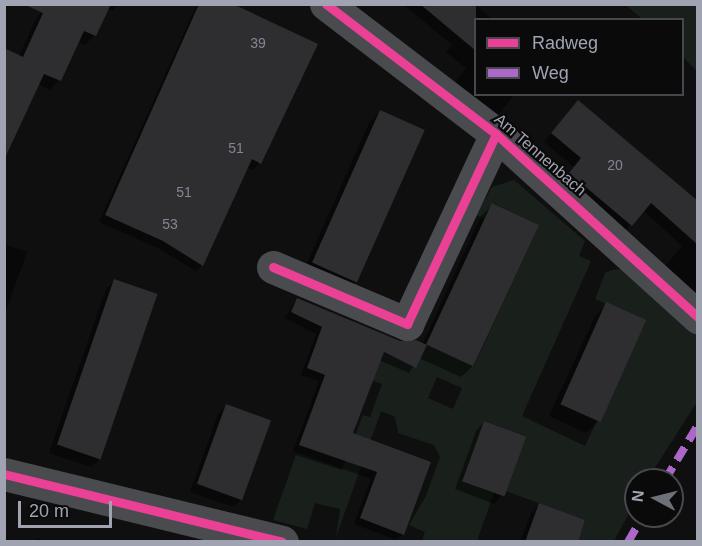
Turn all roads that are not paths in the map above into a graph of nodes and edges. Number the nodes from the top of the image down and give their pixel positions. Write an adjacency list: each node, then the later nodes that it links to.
1 (326, 4): 2 (street, Am Tennenbach)
2 (496, 134): 3 (street); 4 (street, Am Tennenbach)
3 (273, 267)
4 (698, 317)
5 (4, 474): 6 (street)
6 (282, 542)

